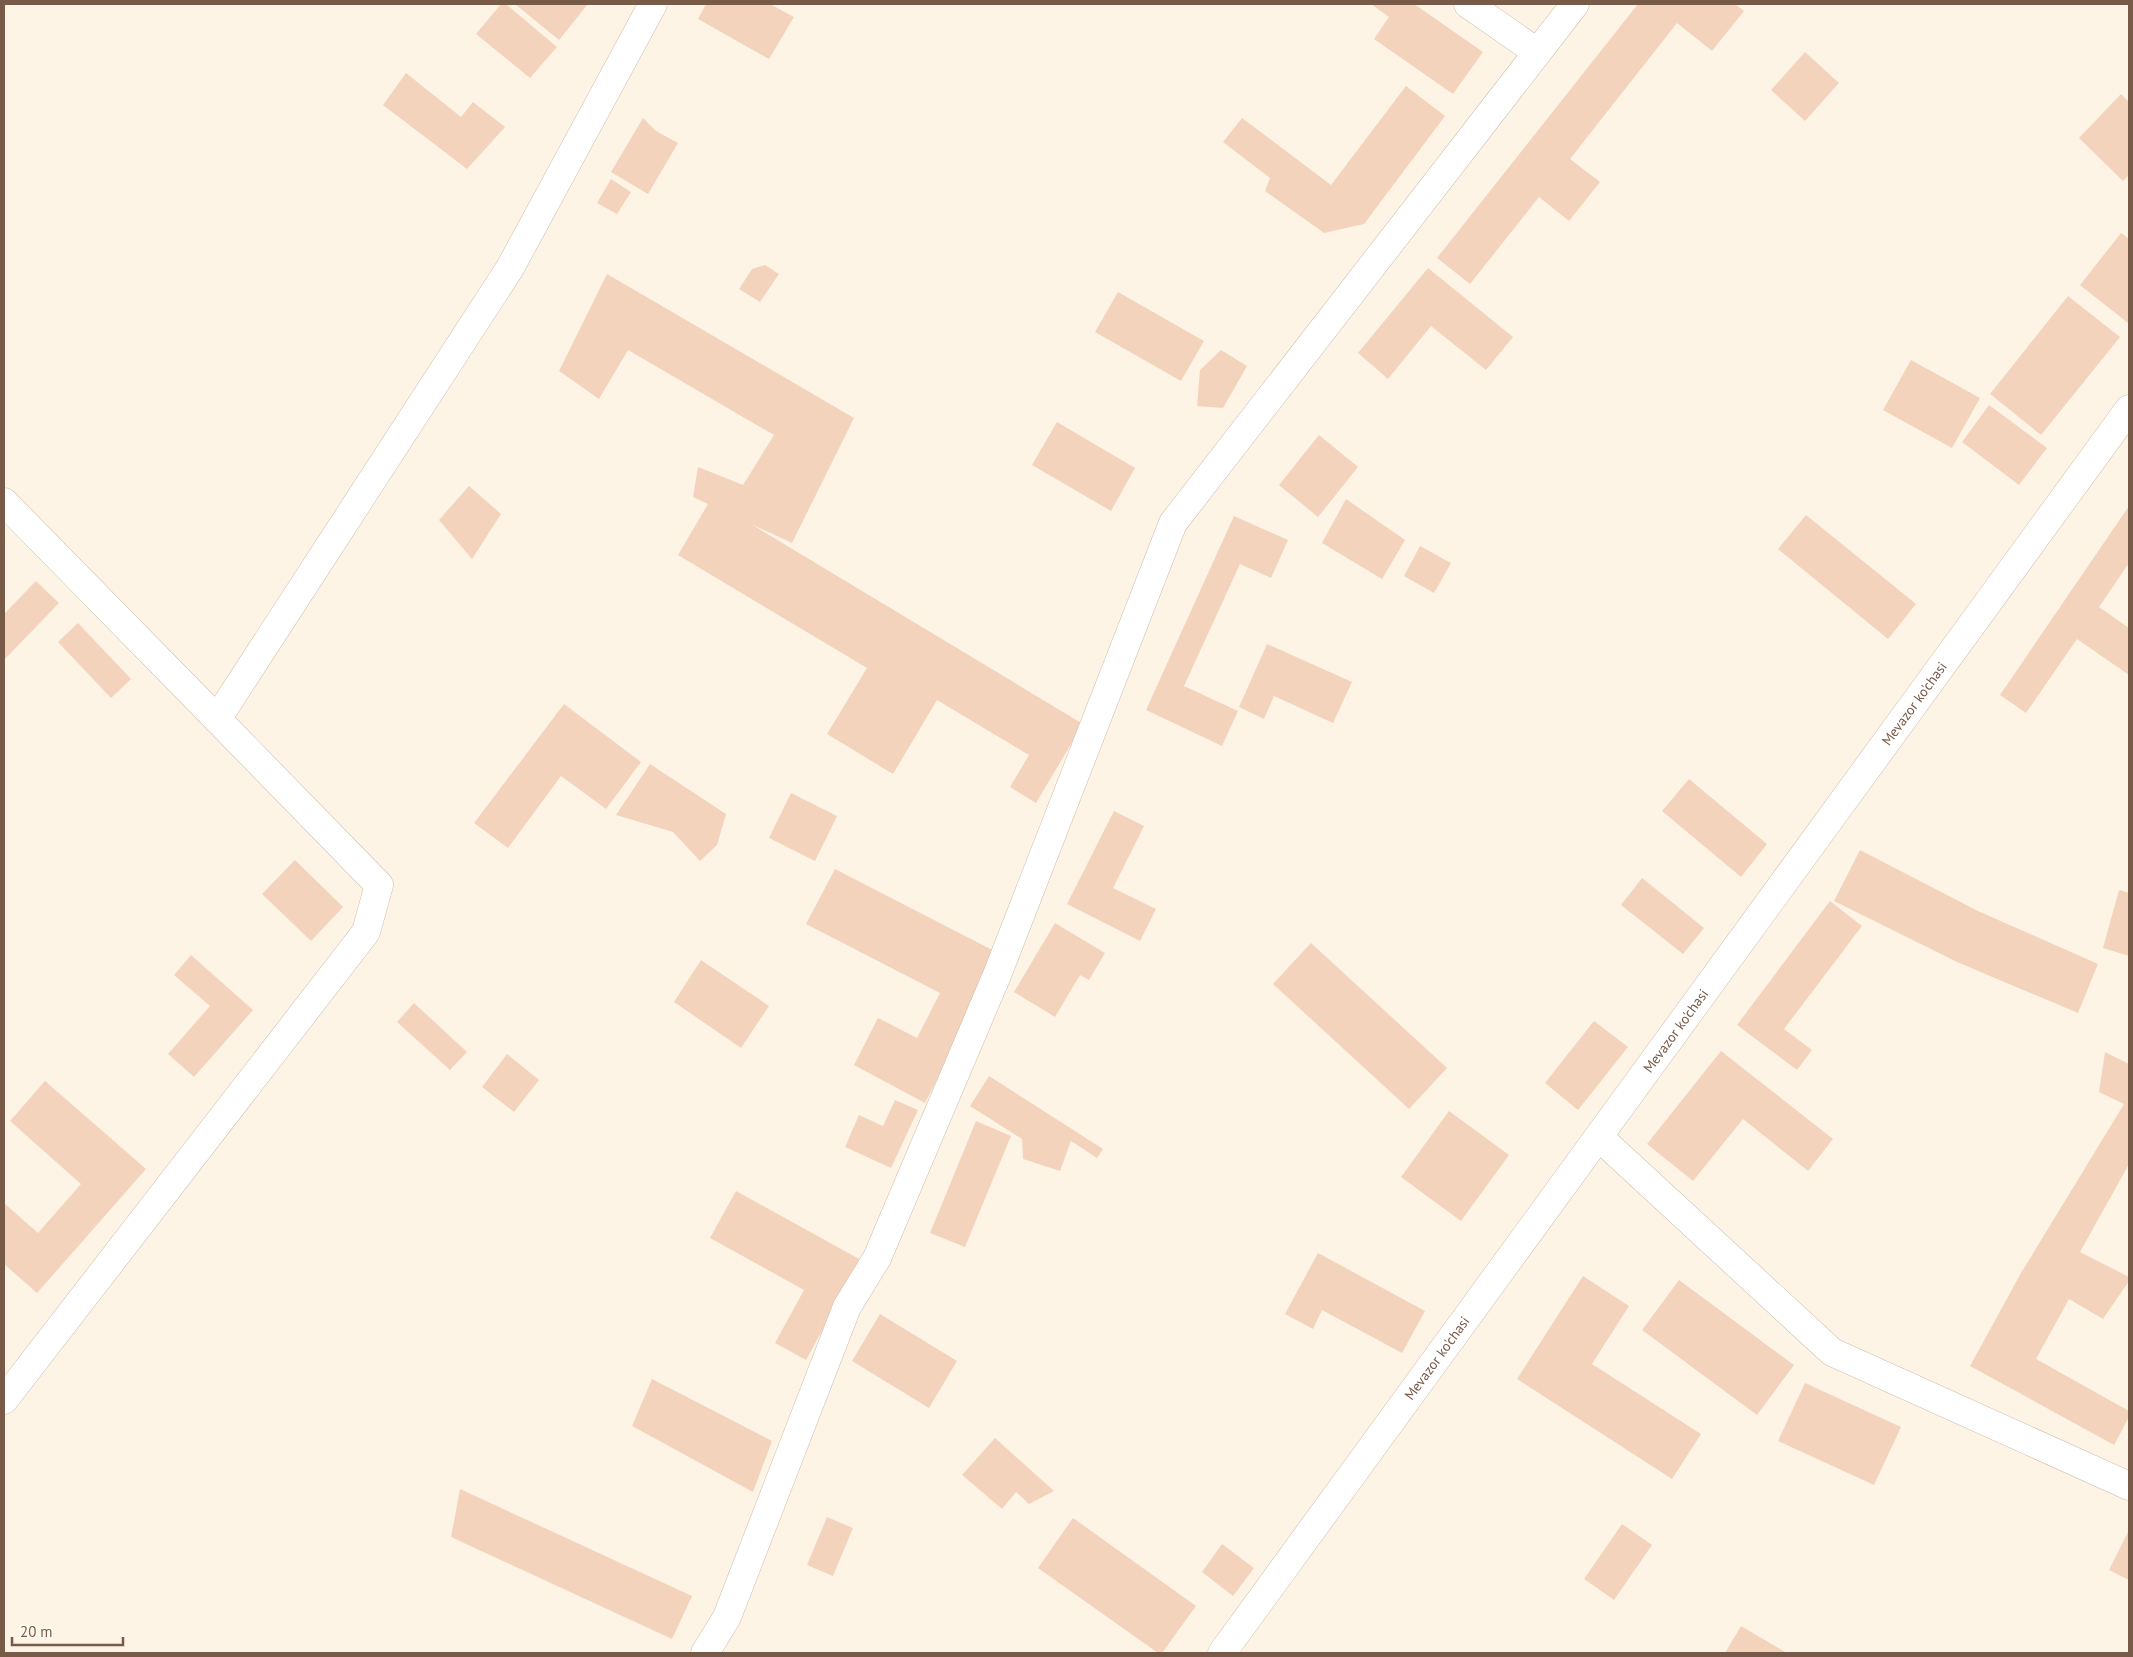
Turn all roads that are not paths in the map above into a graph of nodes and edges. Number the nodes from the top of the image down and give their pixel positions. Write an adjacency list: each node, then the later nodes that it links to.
1 (653, 4): 7 (street)
2 (1468, 4): 4 (street)
3 (1575, 4): 4 (street)
4 (1537, 52): 11 (street)
5 (2129, 410): 8 (street, Mevazor ko'chasi)
6 (4, 502): 7 (street)
7 (217, 719): 9 (street)
8 (1599, 1137): 10 (street); 12 (street, Mevazor ko'chasi)
9 (4, 1400)
10 (2129, 1486)
11 (705, 1653)
12 (1222, 1653)

